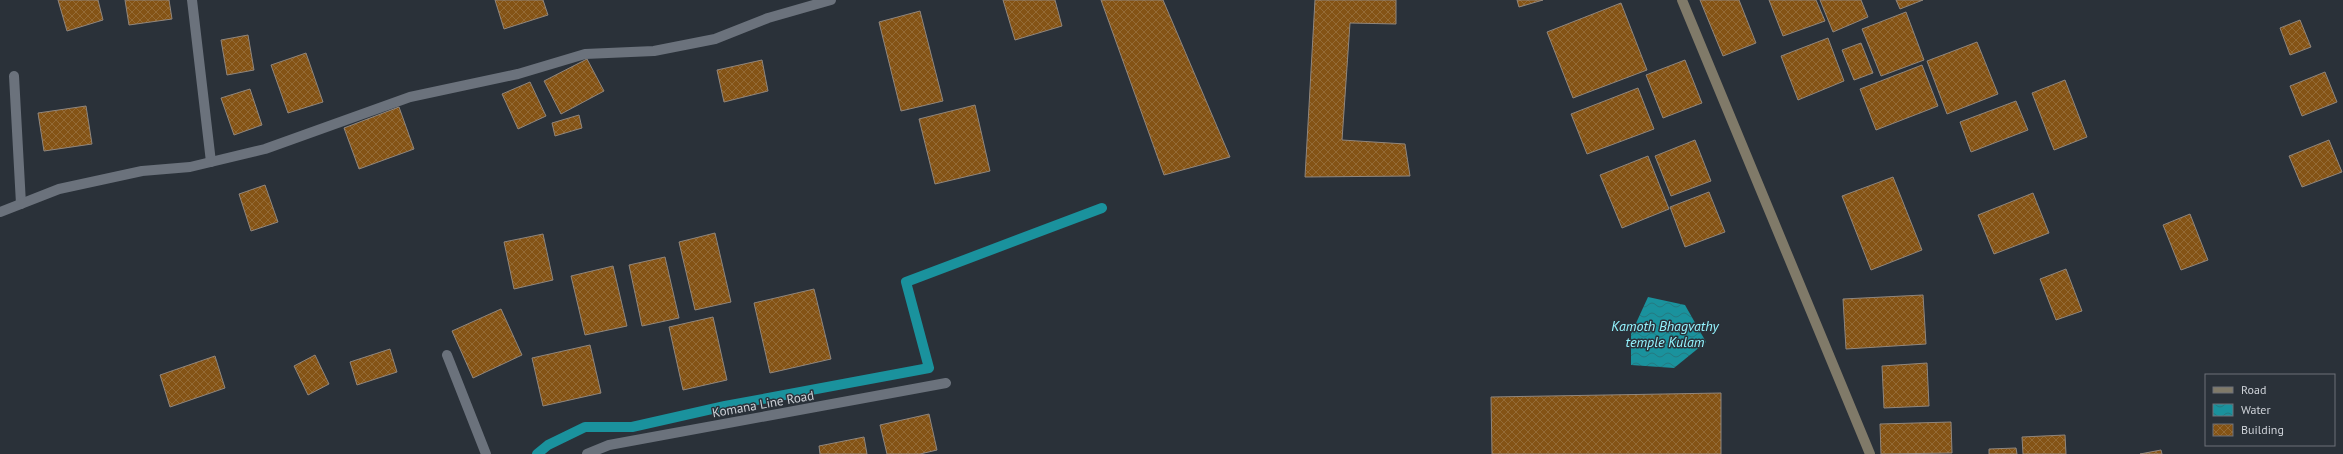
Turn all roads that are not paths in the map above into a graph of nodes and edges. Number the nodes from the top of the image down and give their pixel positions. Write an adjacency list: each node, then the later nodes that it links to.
1 (192, 0): 5 (street)
2 (831, 0): 5 (street)
3 (1682, 0): 12 (main road)
4 (14, 76): 6 (street)
5 (211, 162): 6 (street)
6 (21, 204): 7 (street)
7 (0, 212)
8 (447, 355): 10 (street)
9 (946, 383): 11 (street, Komana Line Road)
10 (486, 454)
11 (587, 454)
12 (1870, 454)

